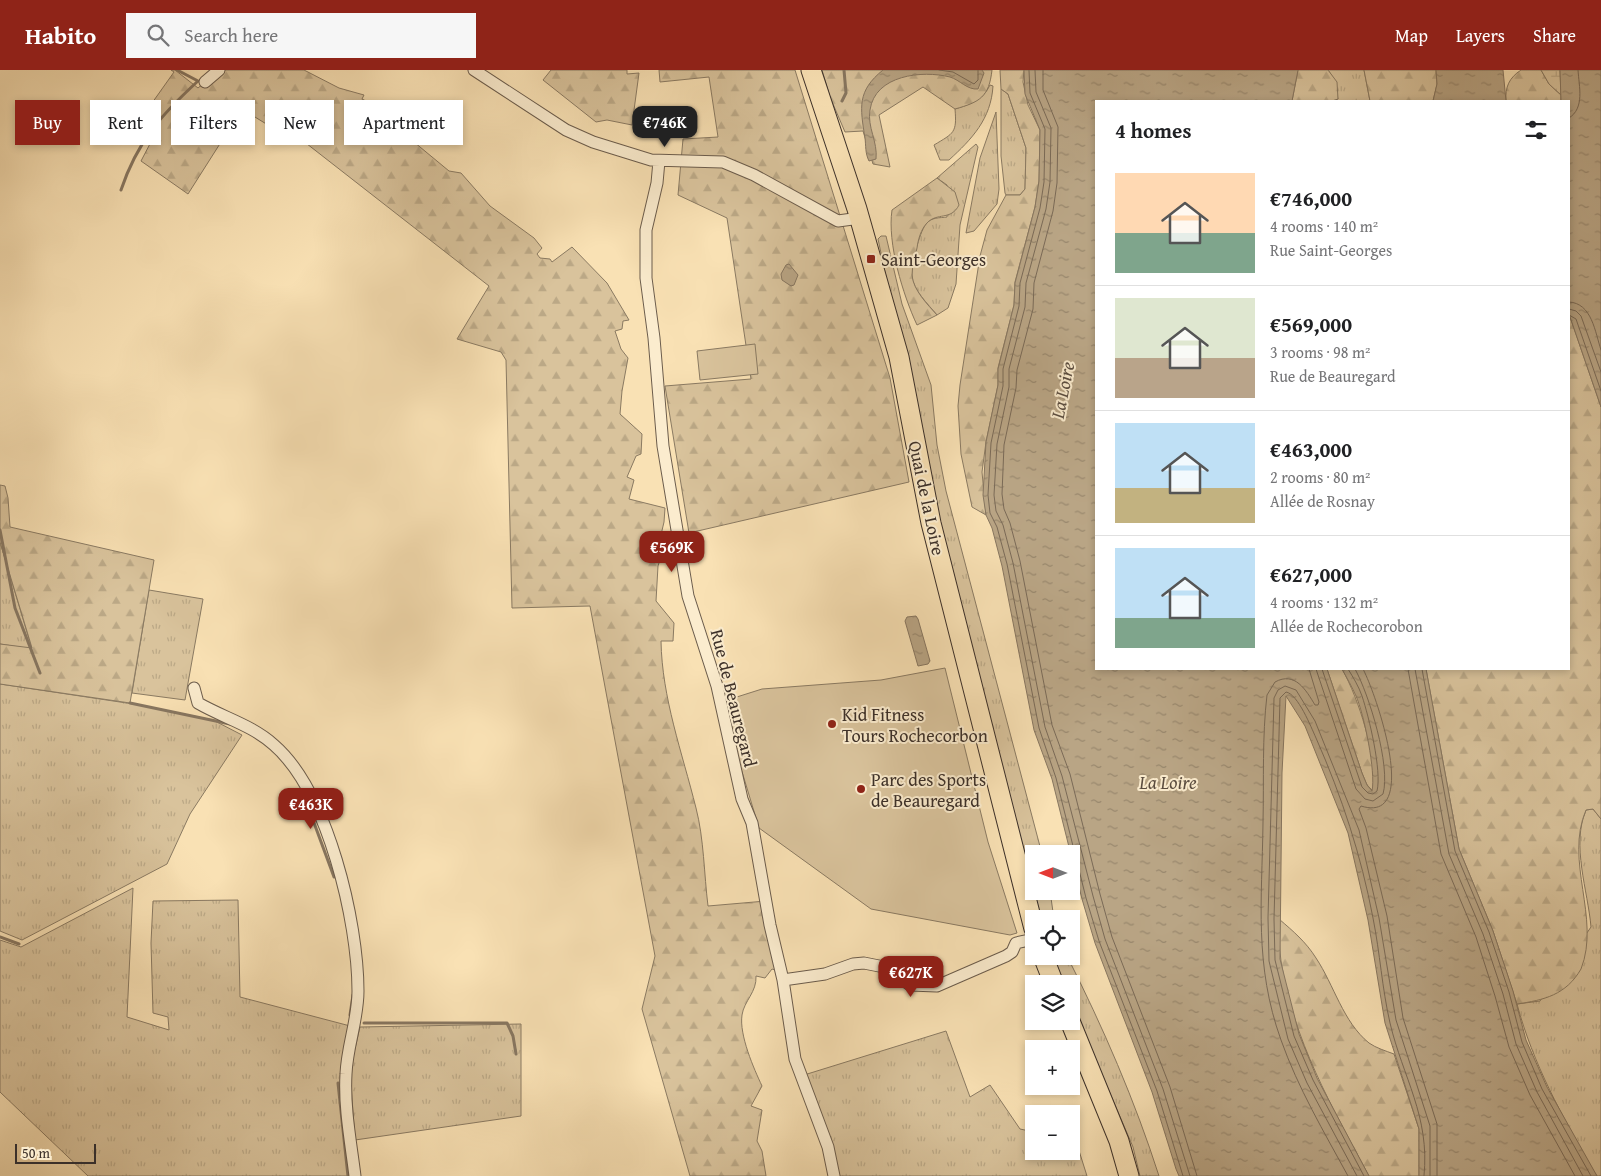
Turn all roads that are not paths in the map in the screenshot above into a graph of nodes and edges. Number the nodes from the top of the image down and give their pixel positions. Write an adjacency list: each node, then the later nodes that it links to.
1 (219, 70): 4 (street)
2 (474, 70): 5 (street)
3 (811, 70): 6 (main road, Quai de la Loire)
4 (205, 82)
5 (659, 161): 6 (street); 10 (street, Rue de Beauregard)
6 (860, 218): 8 (main road, Quai de la Loire)
7 (194, 688): 12 (street)
8 (1029, 910)
9 (1025, 941): 10 (street)
10 (783, 977): 13 (street, Rue de Beauregard)
11 (1074, 1030): 14 (main road)
12 (355, 1176)
13 (834, 1176)
14 (1129, 1176)

